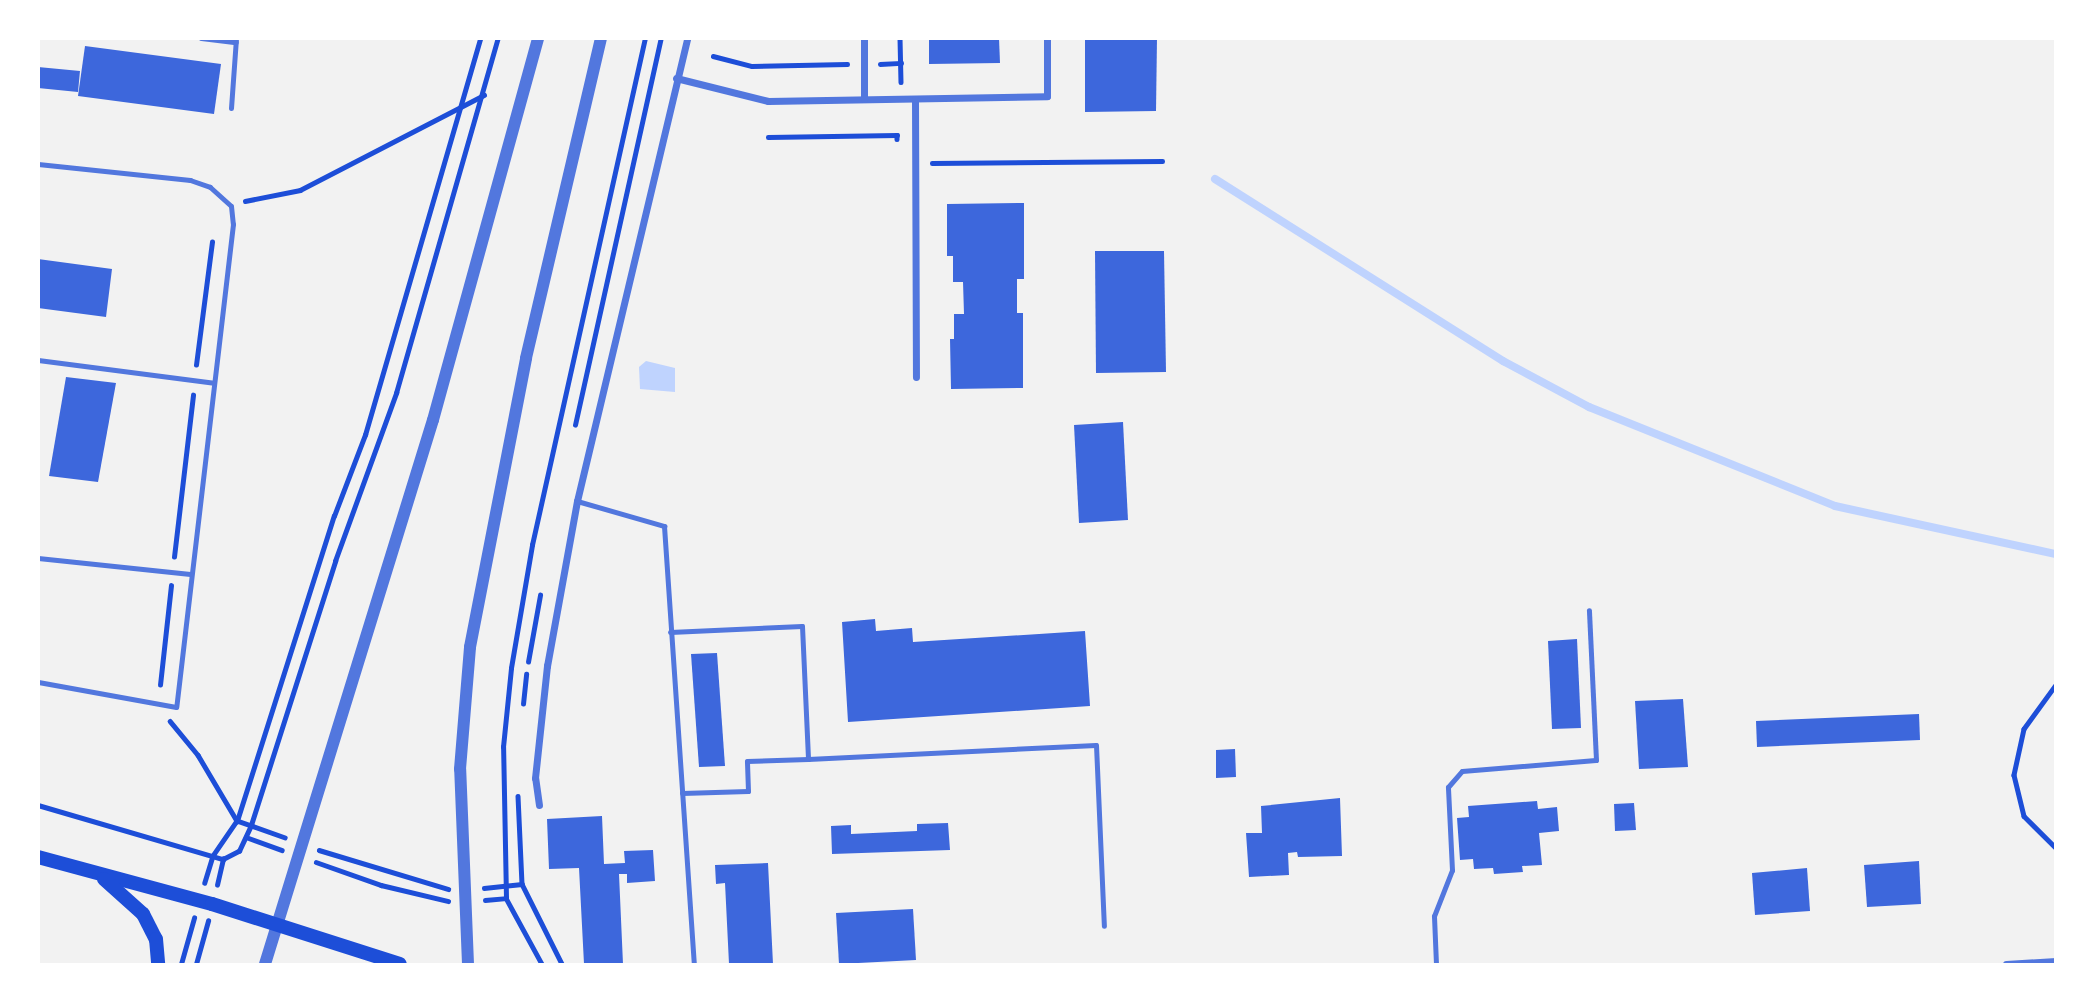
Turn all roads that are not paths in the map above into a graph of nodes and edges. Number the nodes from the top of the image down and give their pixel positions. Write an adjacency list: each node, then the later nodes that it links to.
1 (201, 38): 7 (lane)
2 (538, 38): 27 (street)
3 (601, 38): 33 (street)
4 (687, 38): 8 (street)
5 (864, 38): 9 (street)
6 (1047, 38): 10 (street)
7 (236, 40): 11 (lane)
8 (676, 78): 9 (street); 16 (street)
9 (864, 99): 10 (street)
10 (915, 99): 14 (street)
11 (232, 108)
12 (38, 164): 15 (lane)
13 (38, 360): 15 (lane)
14 (916, 377)
15 (214, 383): 18 (lane)
16 (577, 501): 20 (lane); 24 (street)
17 (38, 558): 18 (lane)
18 (190, 574): 21 (lane)
19 (1589, 610): 35 (lane)
20 (670, 632): 22 (lane); 23 (lane)
21 (38, 682)
22 (808, 759): 23 (lane); 28 (lane)
23 (682, 793): 34 (lane)
24 (539, 805)
25 (38, 857): 26 (main road)
26 (97, 874): 27 (main road); 30 (main road)
27 (277, 926): 31 (street); 32 (main road)
28 (1104, 926)
29 (2056, 961): 36 (street)
30 (158, 964)
31 (265, 964)
32 (400, 964)
33 (468, 964)
34 (694, 964)
35 (1436, 964)
36 (2006, 964)

